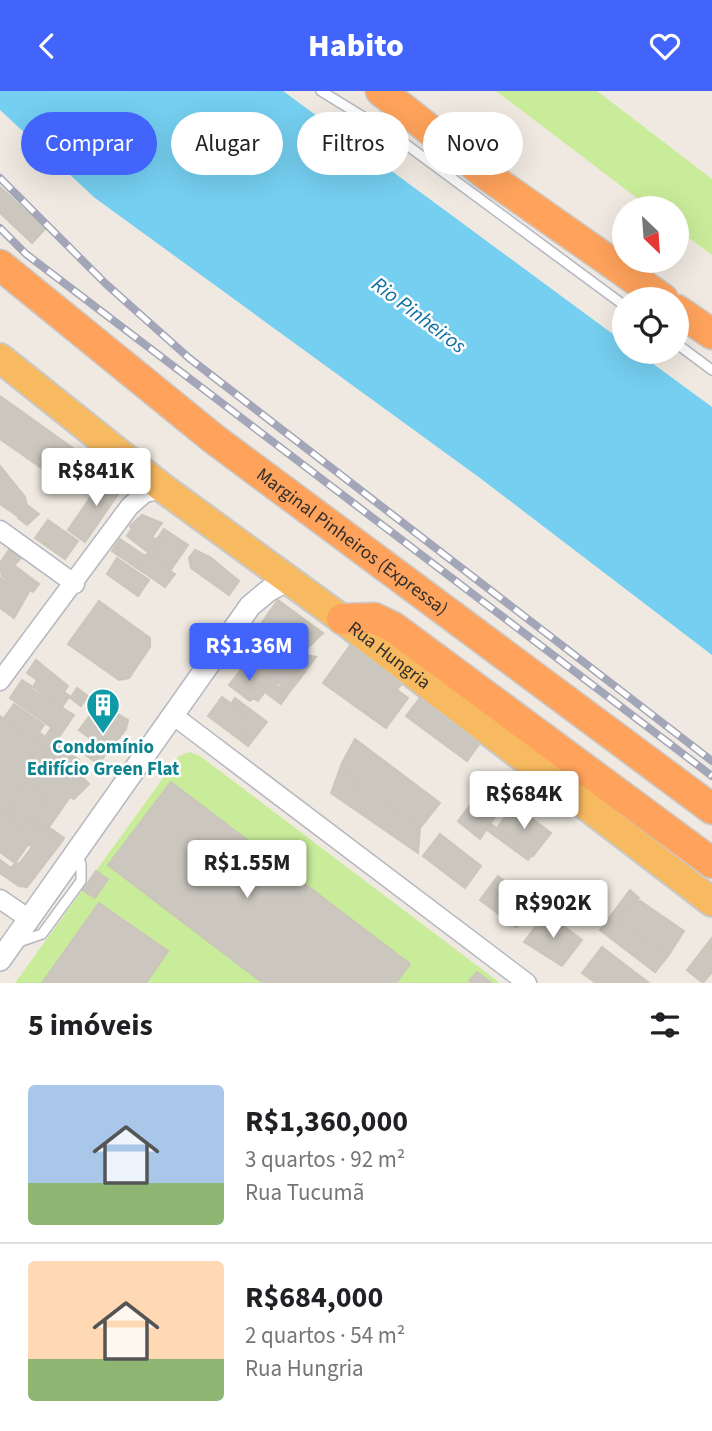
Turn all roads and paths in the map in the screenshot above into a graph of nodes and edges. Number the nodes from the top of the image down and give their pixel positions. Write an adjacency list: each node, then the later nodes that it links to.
1 (321, 91): 7 (lane)
2 (381, 91): 4 (highway)
3 (413, 91): 4 (highway)
4 (488, 176): 6 (highway)
5 (0, 265): 24 (highway, Marginal Pinheiros (Expressa))
6 (646, 287)
7 (612, 296)
8 (689, 318): 9 (highway)
9 (712, 334)
10 (689, 353): 12 (lane)
11 (0, 359): 13 (highway, Rua Hungria)
12 (712, 370)
13 (113, 449): 14 (lane); 15 (highway, Rua Hungria)
14 (78, 474)
15 (164, 489): 17 (highway, Rua Hungria); 19 (street)
16 (0, 530): 19 (street)
17 (253, 554): 18 (highway, Rua Hungria); 20 (street)
18 (288, 580): 20 (street); 21 (highway, Rua Hungria)
19 (75, 584): 22 (street)
20 (250, 606): 23 (street)
21 (342, 619): 26 (highway); 28 (highway, Rua Hungria)
22 (0, 681)
23 (174, 716): 25 (street); 31 (street)
24 (712, 809)
25 (77, 852): 29 (street); 30 (lane)
26 (712, 863)
27 (0, 899): 29 (street)
28 (712, 902)
29 (29, 919): 30 (street)
30 (6, 952)
31 (527, 983)

